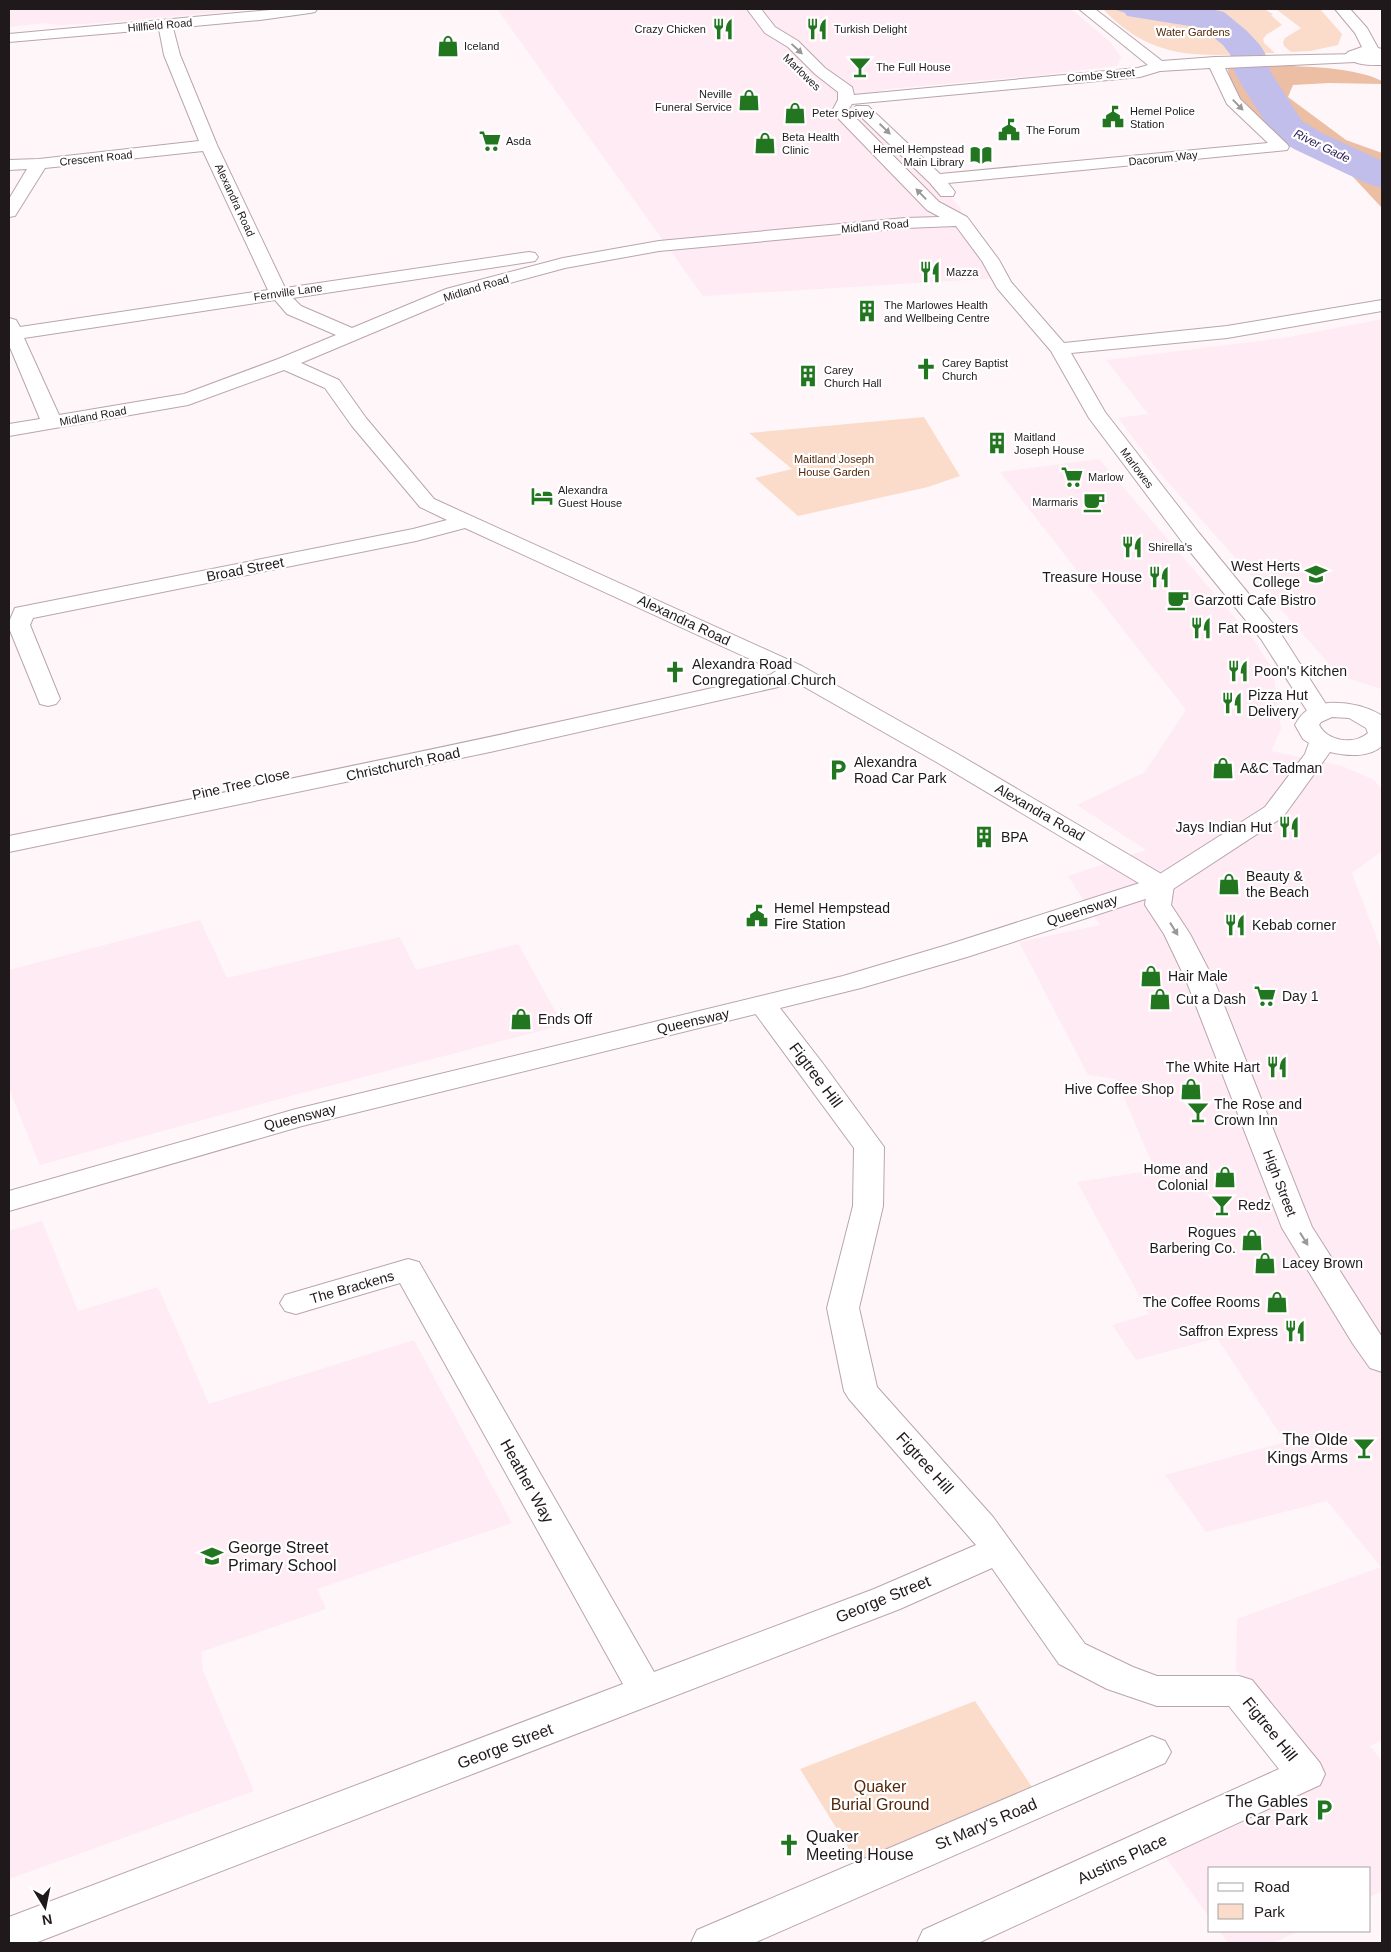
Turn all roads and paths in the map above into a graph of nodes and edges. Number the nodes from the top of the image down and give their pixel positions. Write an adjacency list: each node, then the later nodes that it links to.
1 (310, 9): 5 (street, Hillfield Road)
2 (754, 9): 6 (street, Marlowes)
3 (1086, 9): 10 (street)
4 (1342, 9): 8 (street)
5 (165, 25): 7 (street, Hillfield Road); 12 (street, Alexandra Road)
6 (770, 30): 11 (street, Marlowes, one-way to 11); 11 (street, Marlowes)
7 (9, 38)
8 (1380, 57): 9 (street, Combe Street)
9 (1222, 62): 10 (street, Combe Street); 15 (street, Dacorum Way, one-way to 15)
10 (1159, 66): 11 (street, Combe Street)
11 (846, 100): 15 (street, Marlowes, one-way to 15); 17 (street, Marlowes, one-way to 11)
12 (209, 145): 13 (street, Crescent Road); 19 (street, Alexandra Road)
13 (39, 164): 14 (street); 16 (street, Crescent Road)
14 (9, 165)
15 (936, 179): 17 (street, Marlowes)
16 (9, 212)
17 (961, 221): 18 (street, Midland Road); 23 (street, Marlowes)
18 (563, 263): 19 (street, Fernville Lane); 22 (street, Midland Road)
19 (278, 293): 21 (street, Fernville Lane); 22 (street, Alexandra Road)
20 (1382, 305): 23 (street)
21 (10, 329): 25 (street)
22 (353, 334): 24 (street, Midland Road)
23 (1059, 349): 31 (street, Marlowes)
24 (285, 363): 25 (street, Midland Road); 27 (street, Alexandra Road)
25 (52, 423): 26 (street, Midland Road)
26 (9, 430)
27 (467, 521): 28 (street, Broad Street); 29 (street, Alexandra Road)
28 (16, 604): 30 (street)
29 (794, 671): 35 (street, Christchurch Road); 37 (street, Alexandra Road)
30 (48, 699)
31 (1319, 712): 32 (street); 33 (street)
32 (1380, 725): 33 (street)
33 (1321, 742): 37 (street, Queensway)
34 (328, 764): 35 (street, Pine Tree Close)
35 (169, 810): 36 (street, Christchurch Road)
36 (9, 844)
37 (1161, 885): 38 (street, Queensway); 42 (street, High Street, one-way to 42)
38 (763, 1005): 39 (street, Queensway); 43 (street, Figtree Hill)
39 (9, 1201)
40 (408, 1270): 41 (street, The Brackens); 44 (street, Heather Way)
41 (296, 1303)
42 (1382, 1360)
43 (999, 1550): 44 (street, George Street); 46 (street, Figtree Hill)
44 (646, 1692): 47 (street, George Street)
45 (1152, 1752): 48 (street, St Mary's Road)
46 (1306, 1774): 49 (street, Austins Place)
47 (9, 1935)
48 (711, 1943)
49 (937, 1943)

